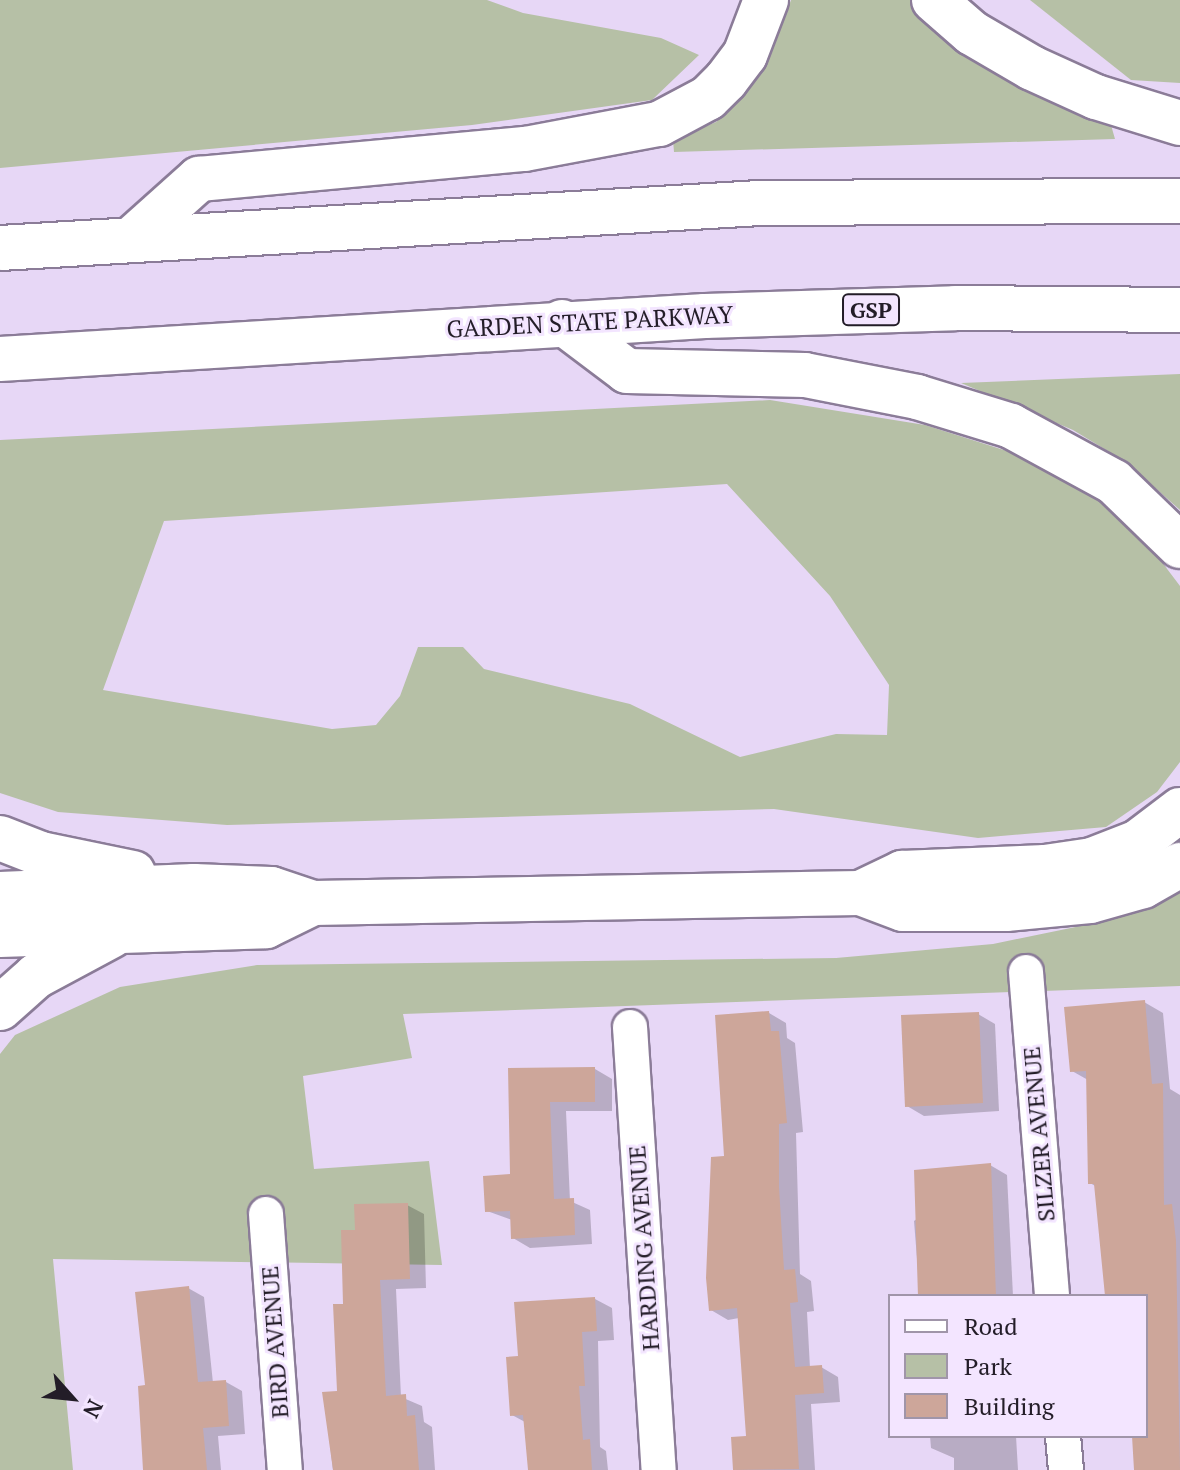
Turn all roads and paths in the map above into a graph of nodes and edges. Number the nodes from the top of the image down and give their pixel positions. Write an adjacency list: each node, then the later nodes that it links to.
1 (766, 0): 5 (highway)
2 (934, 0): 3 (highway)
3 (1180, 123)
4 (1180, 201): 5 (highway)
5 (133, 238): 6 (highway)
6 (0, 248)
7 (1180, 310): 8 (highway, GARDEN STATE PARKWAY / GSP)
8 (562, 322): 9 (highway, GARDEN STATE PARKWAY / GSP); 10 (highway)
9 (0, 359)
10 (1180, 546)
11 (1180, 810): 15 (highway)
12 (0, 838): 14 (highway)
13 (1180, 865): 15 (highway)
14 (194, 886): 16 (highway); 17 (highway)
15 (860, 893): 17 (highway)
16 (0, 894)
17 (313, 903): 18 (highway)
18 (125, 930): 19 (highway); 21 (highway)
19 (0, 935)
20 (1026, 972): 24 (street, SILZER AVENUE)
21 (0, 1008)
22 (630, 1027): 27 (street, HARDING AVENUE)
23 (266, 1214): 26 (street, BIRD AVENUE)
24 (1052, 1294)
25 (1063, 1438): 28 (street)
26 (285, 1470)
27 (659, 1470)
28 (1066, 1470)

